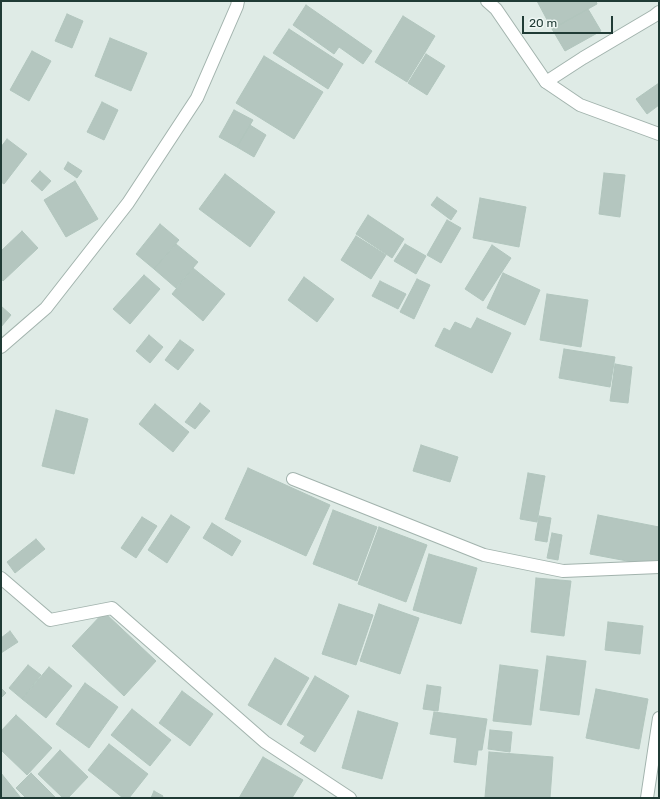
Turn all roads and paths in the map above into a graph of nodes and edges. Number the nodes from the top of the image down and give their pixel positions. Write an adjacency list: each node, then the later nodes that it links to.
1 (238, 1): 6 (street)
2 (487, 1): 4 (street)
3 (659, 12): 4 (street)
4 (546, 82): 5 (street)
5 (659, 134)
6 (1, 347)
7 (293, 480): 8 (street)
8 (659, 567)
9 (1, 578): 11 (street)
10 (659, 718): 12 (street)
11 (350, 798)
12 (647, 798)

